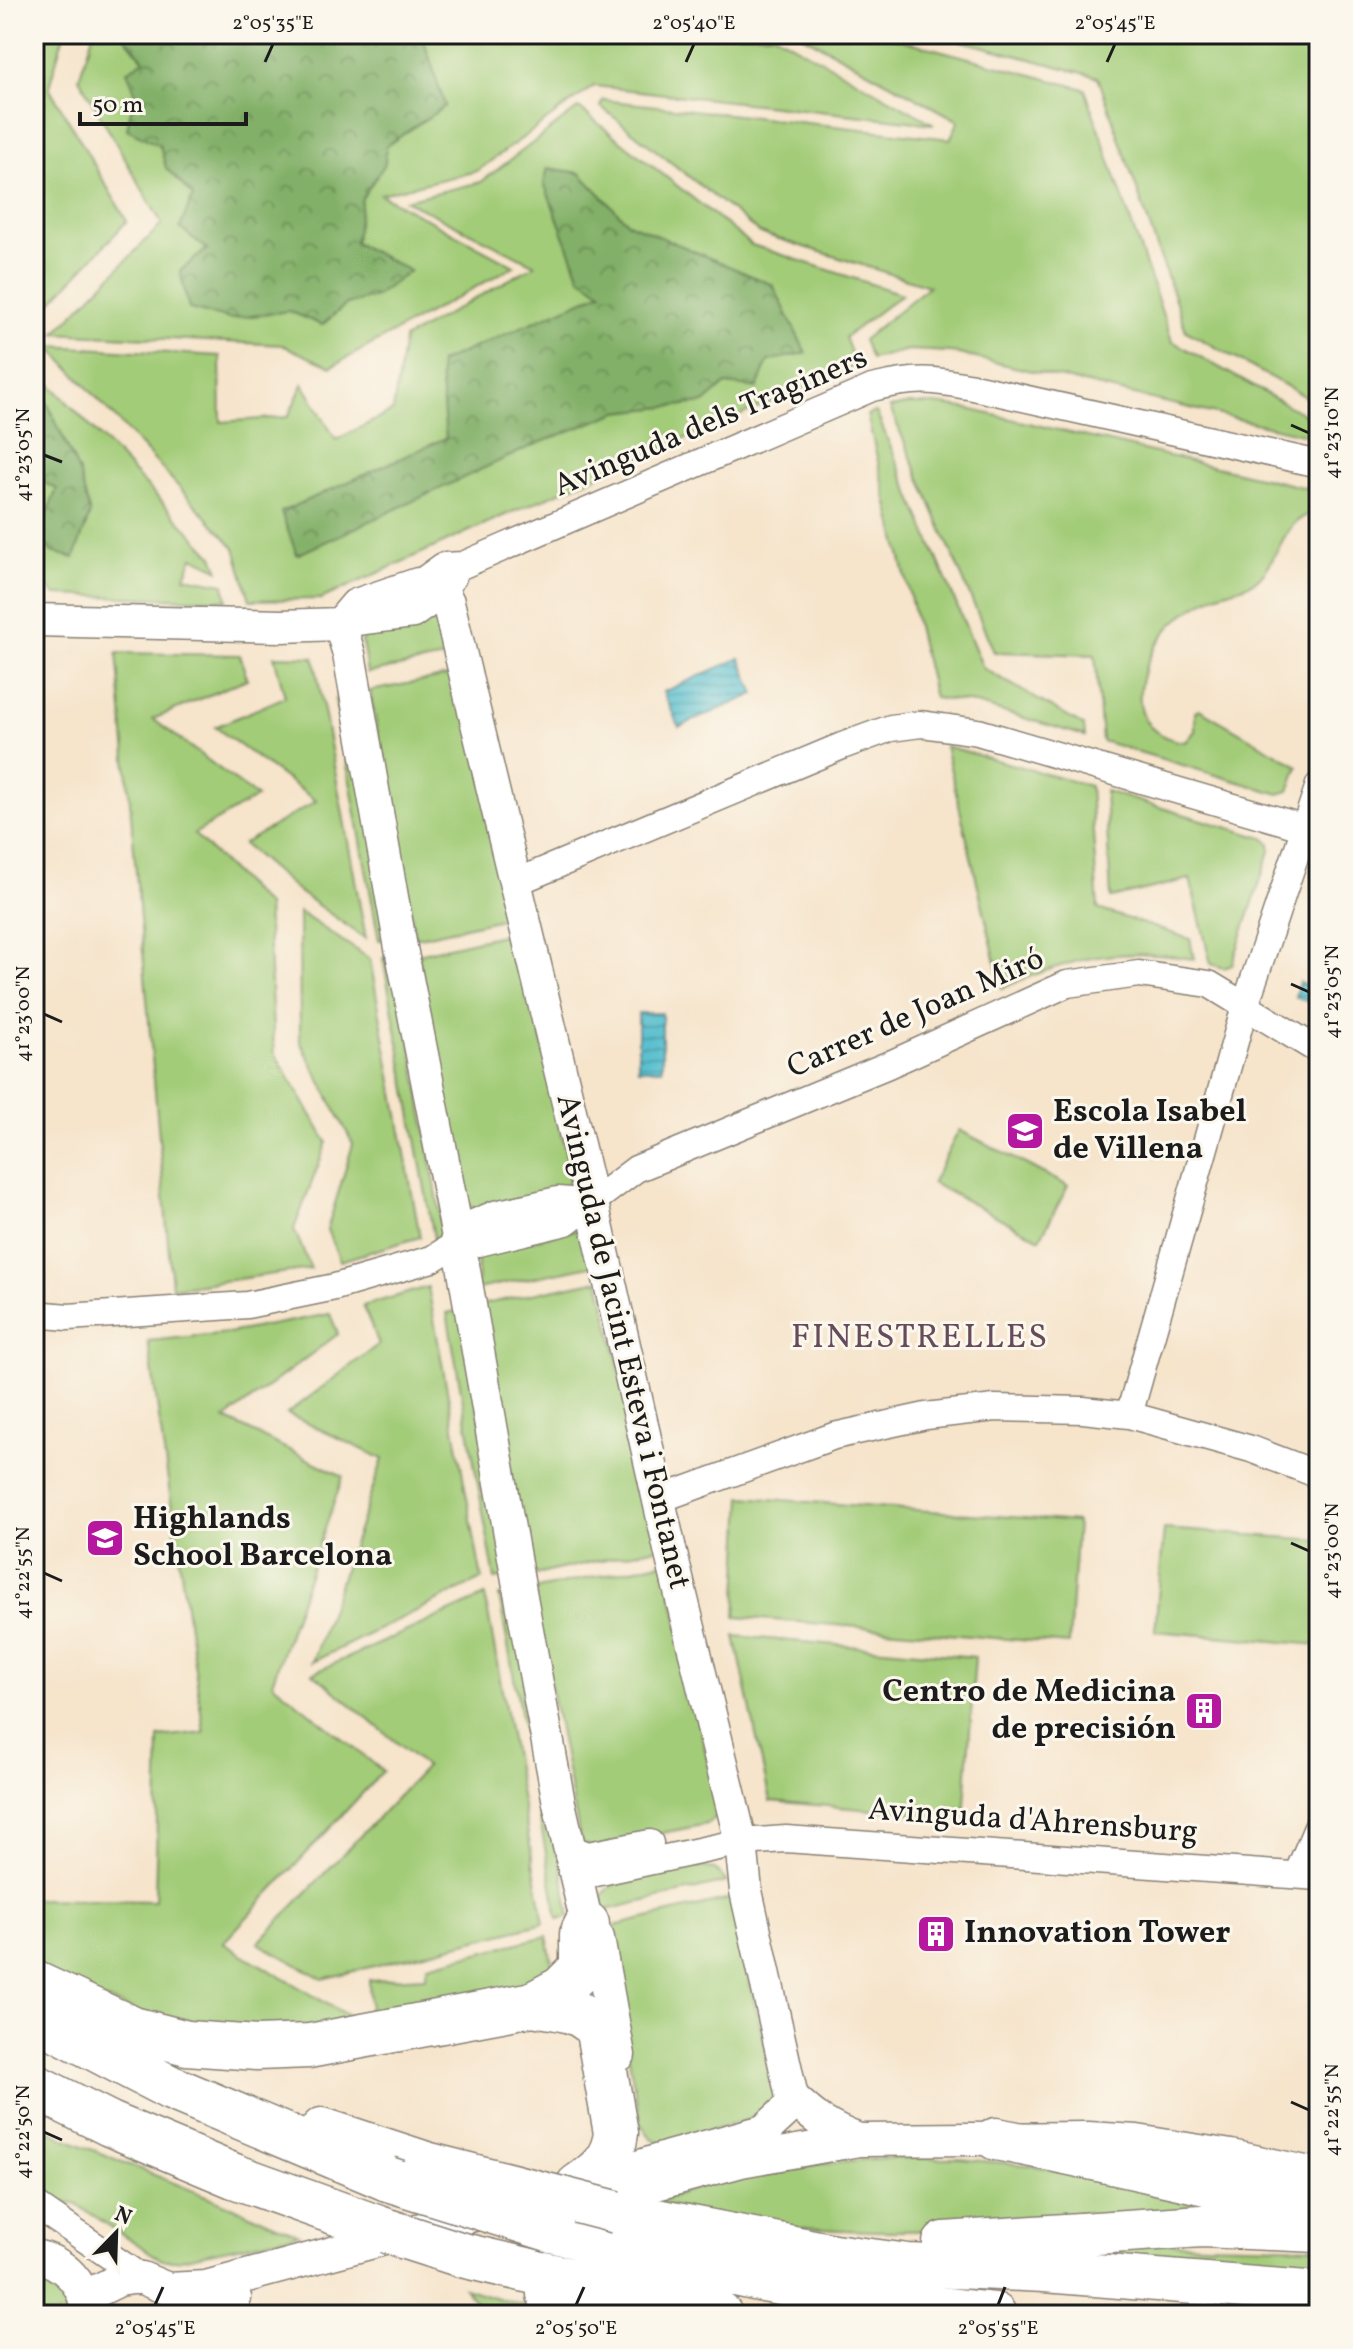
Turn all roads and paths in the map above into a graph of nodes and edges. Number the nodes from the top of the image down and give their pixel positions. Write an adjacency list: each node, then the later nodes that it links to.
1 (1319, 464): 2 (street, Avinguda dels Traginers)
2 (430, 587): 4 (street); 7 (street, Avinguda de Jacint Esteva i Fontanet)
3 (34, 620): 4 (street)
4 (340, 624): 11 (street)
5 (1319, 785): 6 (street)
6 (1312, 830): 7 (street); 8 (street)
7 (514, 883): 10 (street, Avinguda de Jacint Esteva i Fontanet)
8 (1245, 1006): 9 (street, Carrer de Joan Miró); 10 (street, Carrer de Joan Miró); 13 (street)
9 (1319, 1051)
10 (592, 1203): 11 (street); 15 (street, Avinguda de Jacint Esteva i Fontanet)
11 (459, 1242): 12 (street); 18 (street)
12 (34, 1314)
13 (1129, 1415): 14 (street); 15 (street)
14 (1319, 1475)
15 (660, 1499): 17 (street, Avinguda de Jacint Esteva i Fontanet)
16 (1319, 1823): 19 (street)
17 (727, 1836): 18 (street, Avinguda d'Ahrensburg); 19 (street, Avinguda d'Ahrensburg); 26 (street, Avinguda de Jacint Esteva i Fontanet)
18 (574, 1862): 20 (street)
19 (1308, 1876)
20 (587, 1924): 22 (highway); 27 (street)
21 (34, 1983): 22 (highway)
22 (533, 2004): 34 (highway)
23 (34, 2005): 28 (highway)
24 (34, 2017): 32 (highway)
25 (34, 2086): 40 (highway, bridge)
26 (792, 2097): 30 (street); 31 (street)
27 (628, 2119): 31 (street); 34 (street)
28 (322, 2129): 32 (highway)
29 (996, 2139): 30 (street); 33 (street); 36 (highway)
30 (859, 2140): 34 (street)
31 (669, 2157): 34 (street)
32 (407, 2171): 34 (highway, bridge); 47 (highway, bridge)
33 (1319, 2175)
34 (607, 2191): 38 (highway); 41 (street); 44 (street)
35 (34, 2204): 41 (street)
36 (1319, 2208)
37 (1319, 2231): 38 (highway)
38 (723, 2234): 42 (highway)
39 (34, 2256): 43 (street)
40 (456, 2257): 45 (highway); 46 (highway)
41 (142, 2278): 43 (street)
42 (1319, 2293)
43 (86, 2306)
44 (186, 2315)
45 (618, 2315)
46 (720, 2315)
47 (994, 2315)

